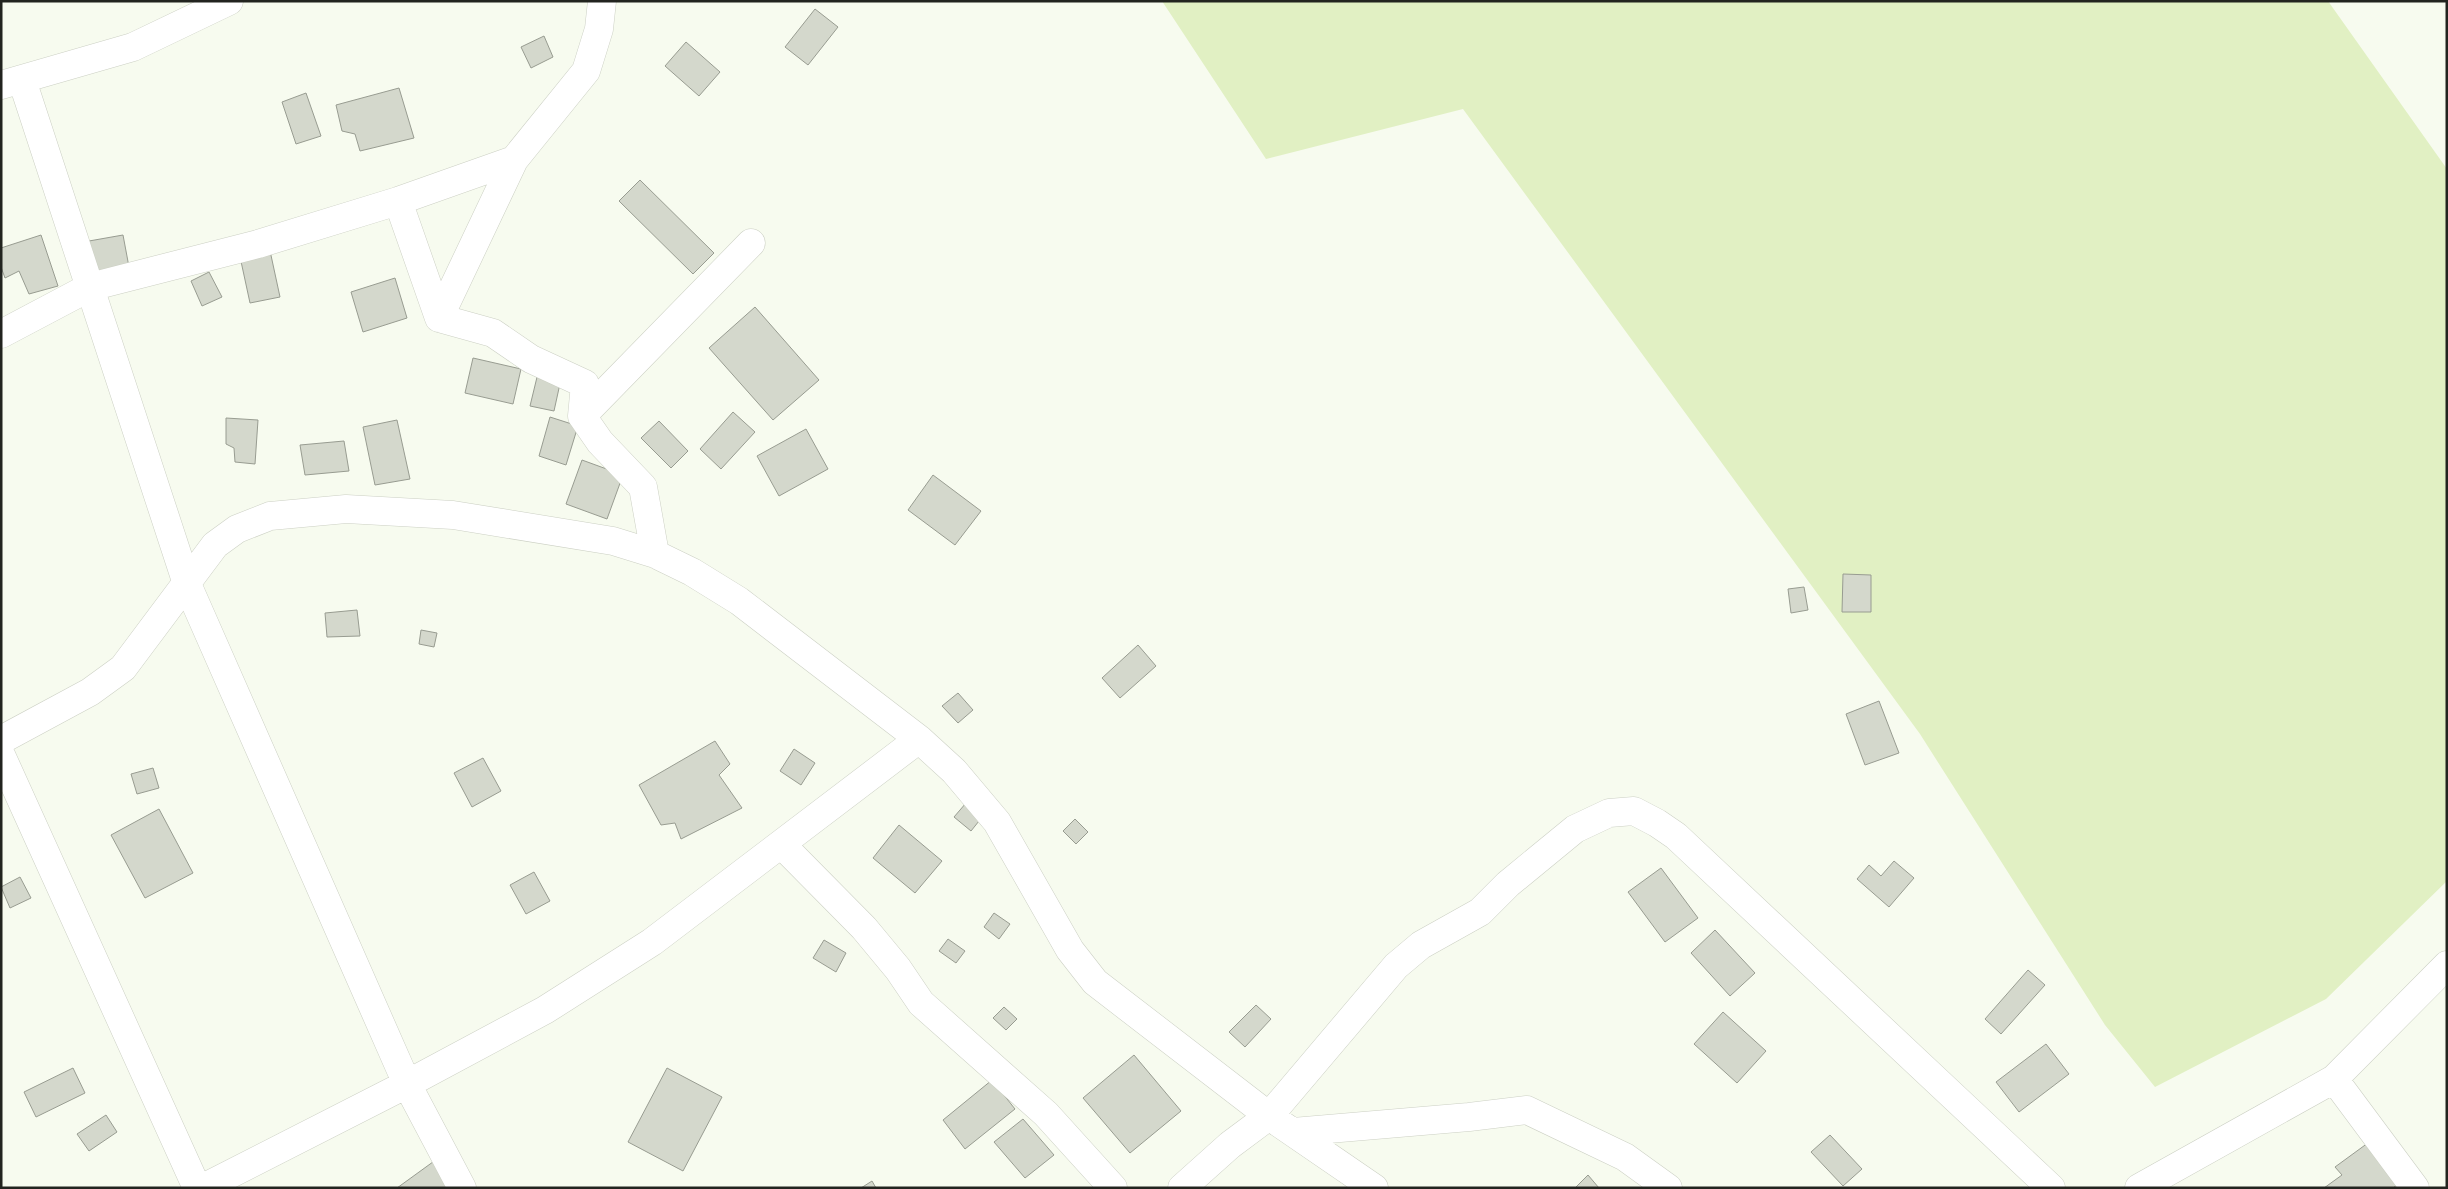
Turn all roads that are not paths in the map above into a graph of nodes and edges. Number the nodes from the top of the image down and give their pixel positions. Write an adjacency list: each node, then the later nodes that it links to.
1 (229, 1): 3 (street)
2 (602, 1): 4 (street)
3 (11, 82): 7 (street)
4 (514, 160): 5 (street); 8 (street)
5 (398, 201): 7 (street); 8 (street)
6 (750, 243): 10 (street)
7 (90, 287): 9 (street); 12 (street)
8 (440, 318): 10 (street)
9 (1, 334)
10 (582, 416): 11 (street)
11 (655, 554): 12 (street); 13 (street)
12 (187, 584): 14 (street); 19 (street)
13 (919, 739): 16 (street); 20 (street)
14 (1, 740)
15 (1, 755): 22 (street)
16 (782, 845): 19 (street); 25 (street)
17 (2447, 965): 18 (street)
18 (2334, 1079): 30 (street); 31 (street)
19 (407, 1084): 23 (street); 24 (street)
20 (1269, 1116): 21 (street); 26 (street); 29 (street)
21 (1293, 1132): 27 (street); 28 (street)
22 (197, 1188)
23 (202, 1188)
24 (462, 1188)
25 (1113, 1188)
26 (1182, 1188)
27 (1374, 1188)
28 (1668, 1188)
29 (2052, 1188)
30 (2139, 1188)
31 (2415, 1188)

